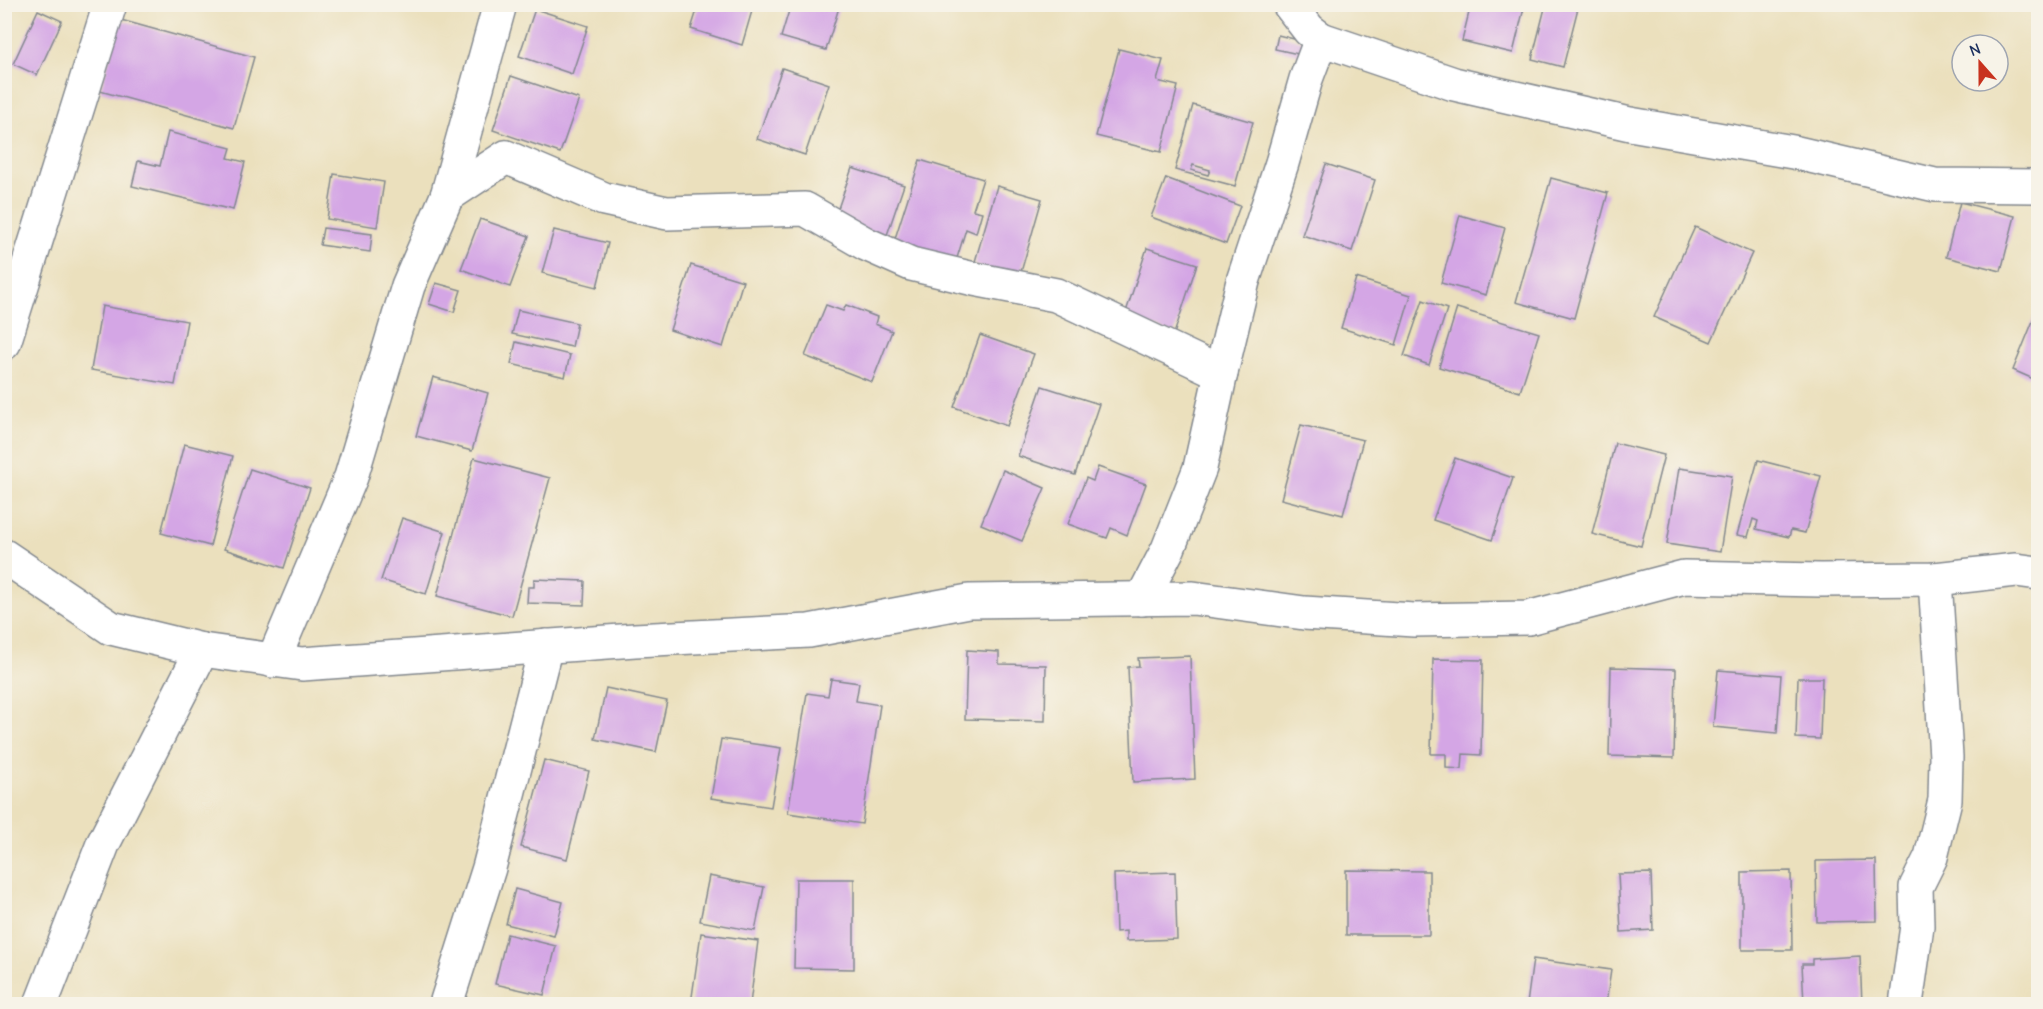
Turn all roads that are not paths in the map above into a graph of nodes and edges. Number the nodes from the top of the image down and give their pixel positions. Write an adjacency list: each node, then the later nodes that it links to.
1 (110, 4): 7 (street)
2 (500, 4): 6 (street)
3 (1289, 4): 4 (street)
4 (1322, 39): 5 (street); 8 (street)
5 (2038, 186)
6 (447, 196): 8 (street); 15 (street)
7 (4, 343)
8 (1221, 373): 12 (street)
9 (4, 556): 14 (street)
10 (2038, 573): 11 (street)
11 (1935, 579): 12 (street); 18 (street)
12 (1142, 599): 13 (street)
13 (546, 646): 15 (street); 17 (street)
14 (202, 650): 15 (street); 16 (street)
15 (273, 661)
16 (41, 1005)
17 (446, 1005)
18 (1906, 1005)

